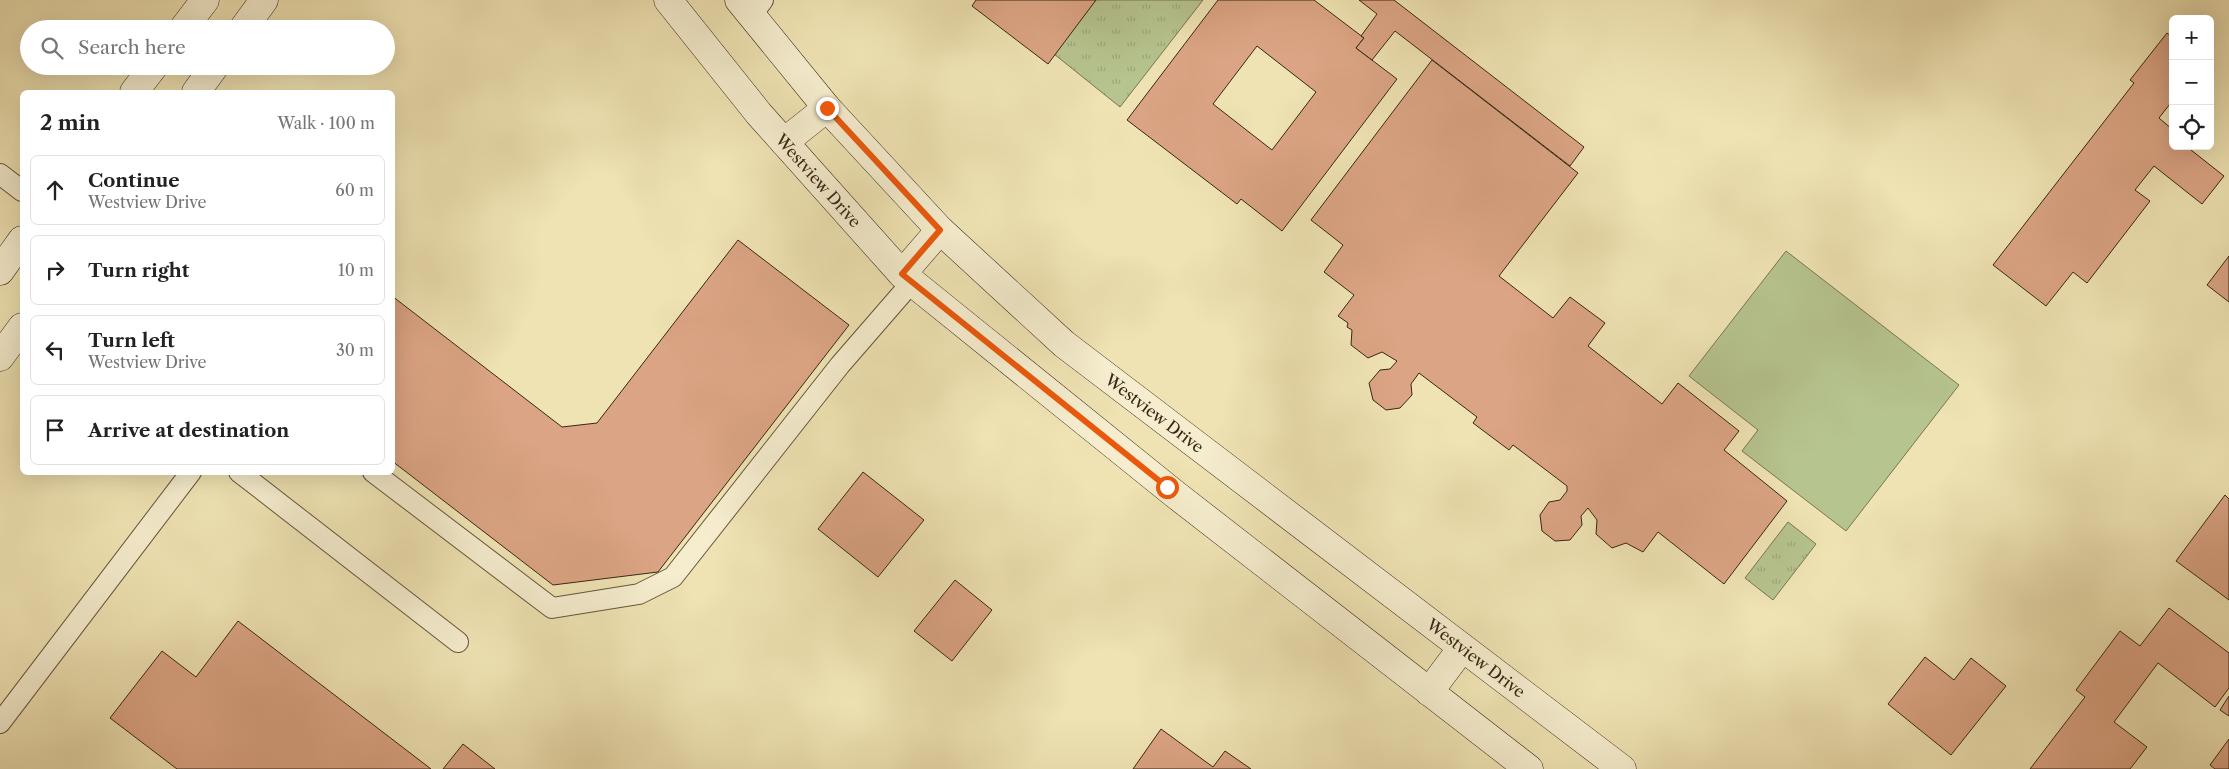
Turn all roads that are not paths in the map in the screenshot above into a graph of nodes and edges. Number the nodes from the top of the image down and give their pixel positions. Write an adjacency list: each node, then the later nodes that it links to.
1 (205, 0): 5 (main road)
2 (264, 0): 6 (main road)
3 (668, 0): 12 (main road, Westview Drive)
4 (751, 5): 11 (main road, Westview Drive)
5 (190, 20)
6 (250, 20)
7 (147, 75): 9 (main road)
8 (209, 75): 10 (main road)
9 (136, 90)
10 (198, 90)
11 (827, 108): 12 (main road); 15 (main road, Westview Drive)
12 (784, 142): 18 (main road, Westview Drive)
13 (0, 174): 14 (lane)
14 (20, 189)
15 (940, 230): 18 (main road); 25 (main road, Westview Drive)
16 (20, 243): 17 (main road)
17 (0, 271)
18 (907, 278): 23 (lane); 26 (main road, Westview Drive)
19 (20, 330): 20 (main road)
20 (0, 357)
21 (189, 475): 27 (lane)
22 (243, 475): 24 (lane)
23 (377, 475)
24 (458, 642)
25 (1462, 648): 26 (main road); 29 (main road, Westview Drive)
26 (1429, 692): 28 (main road, Westview Drive)
27 (0, 723)
28 (1529, 769)
29 (1622, 769)

